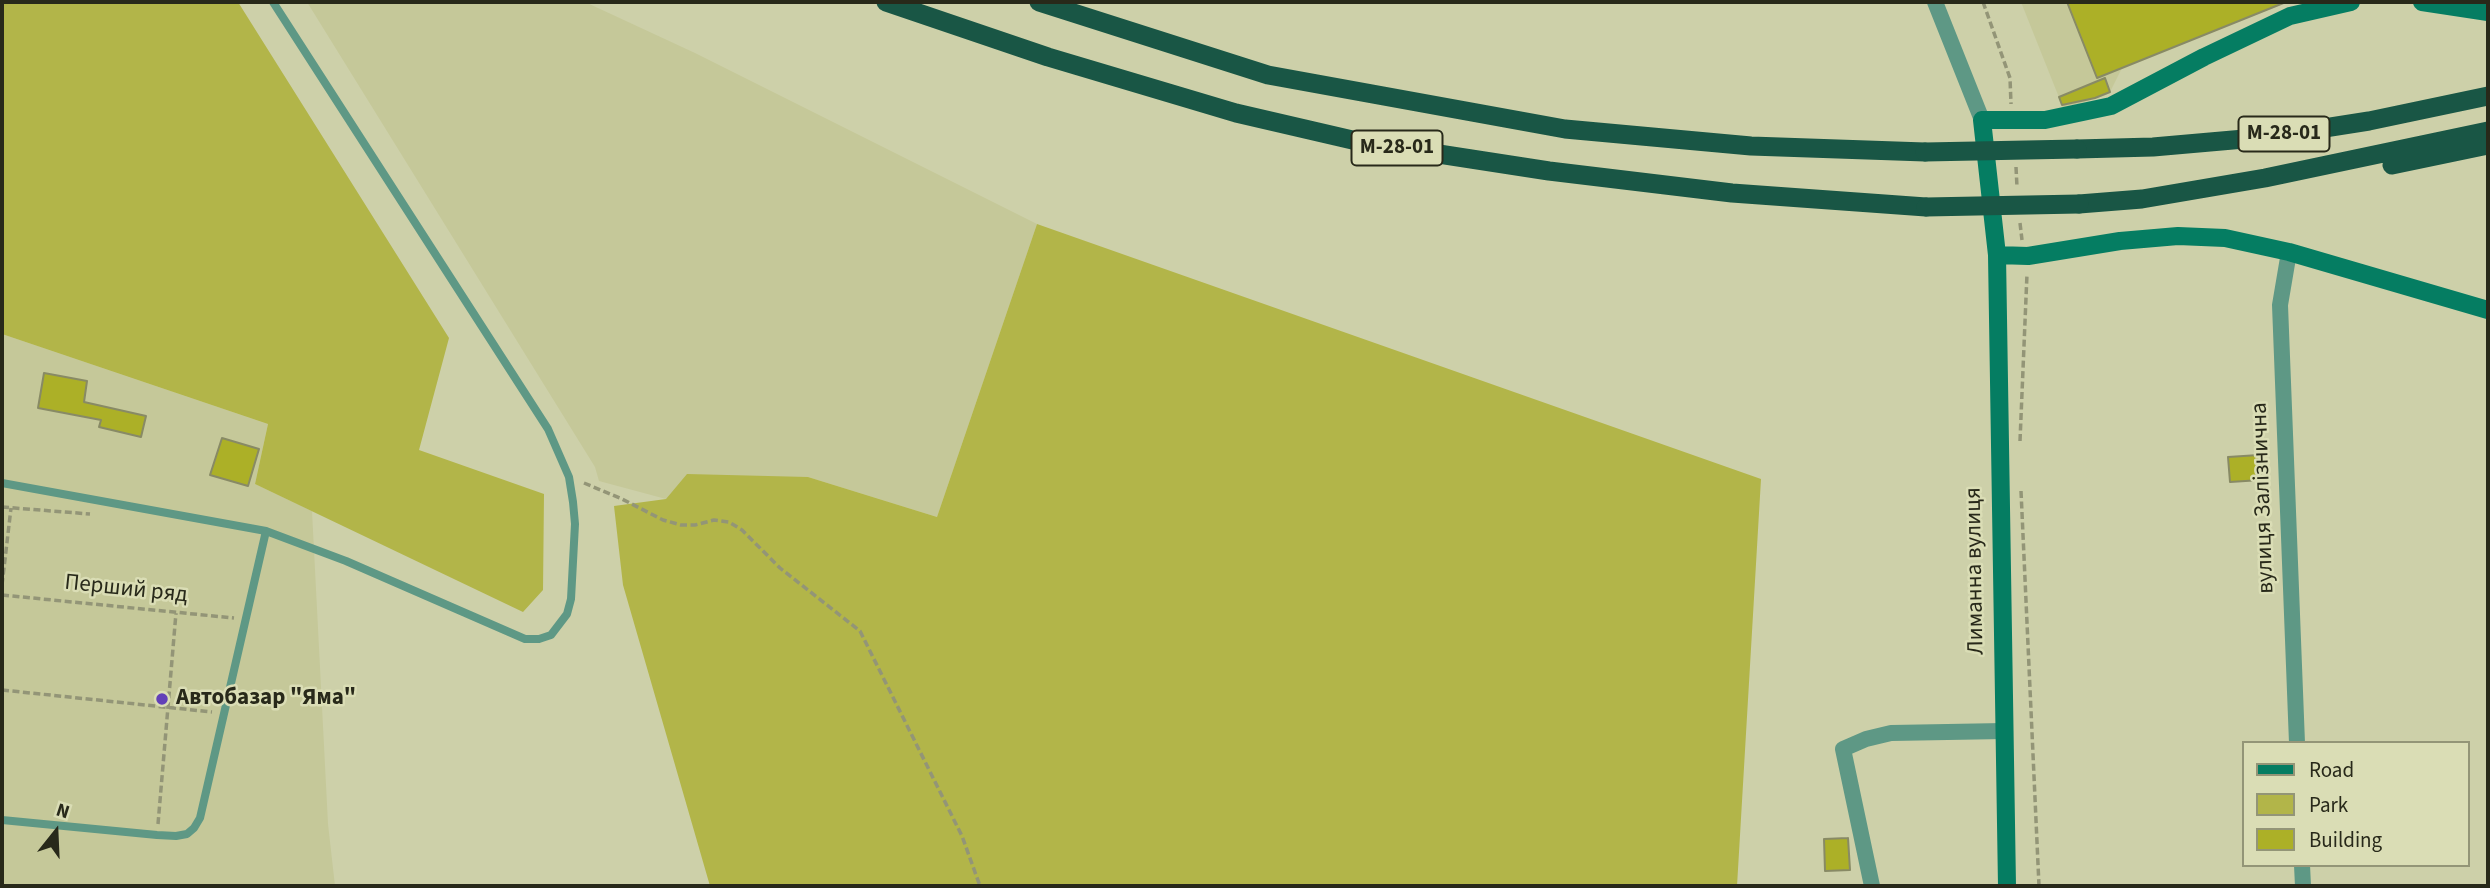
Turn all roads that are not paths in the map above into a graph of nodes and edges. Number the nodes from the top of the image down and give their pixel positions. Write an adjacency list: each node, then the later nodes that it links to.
1 (273, 2): 17 (lane)
2 (886, 2): 12 (highway, М-28-01, bridge)
3 (1038, 2): 8 (highway, М-28-01, bridge)
4 (1935, 2): 9 (street, Лиманна вулиця)
5 (2351, 2): 9 (main road)
6 (2423, 2): 7 (main road)
7 (2488, 12)
8 (2488, 96)
9 (1982, 120): 14 (main road, Лиманна вулиця)
10 (2488, 131): 12 (highway, М-28-01)
11 (2488, 145): 12 (highway)
12 (2265, 178)
13 (2289, 252): 14 (main road); 15 (main road); 19 (street, вулиця Залізнична)
14 (1997, 255): 18 (main road, Лиманна вулиця)
15 (2488, 310)
16 (2, 483): 17 (lane)
17 (266, 531): 20 (lane)
18 (2004, 731): 22 (street); 23 (main road, Лиманна вулиця)
19 (2297, 741)
20 (2, 820)
21 (2302, 867): 24 (street)
22 (1872, 886)
23 (2007, 886)
24 (2303, 886)

